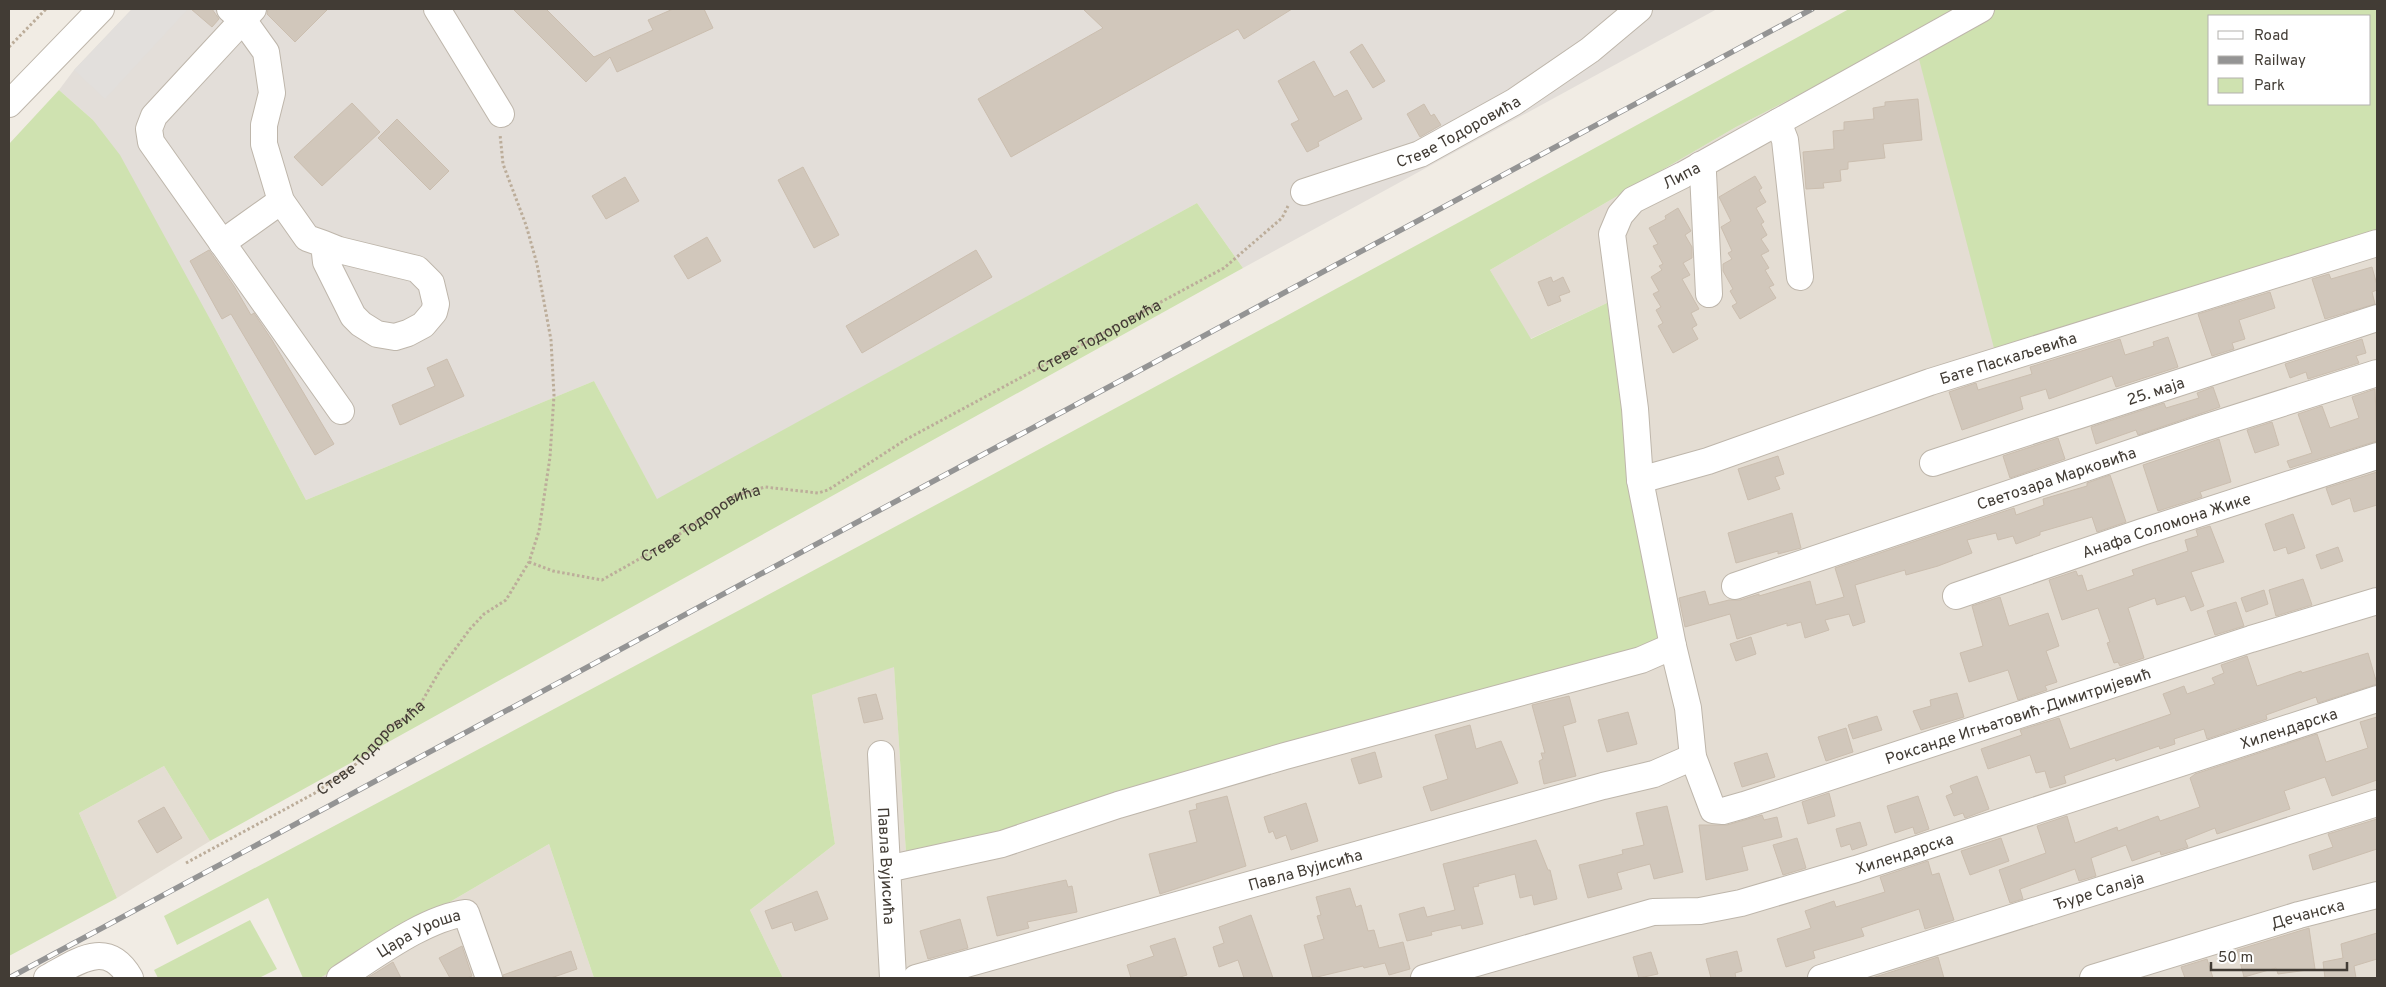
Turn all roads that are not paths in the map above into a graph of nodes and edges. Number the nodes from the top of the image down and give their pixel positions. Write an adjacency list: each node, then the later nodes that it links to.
1 (101, 9): 6 (street)
2 (437, 9): 7 (street)
3 (1639, 9): 10 (street, Стеве Тодоровића)
4 (1981, 9): 8 (street, Липа)
5 (242, 12): 11 (street); 12 (street)
6 (9, 104)
7 (501, 114)
8 (1778, 122): 9 (street, Липа); 15 (street)
9 (1700, 165): 16 (street); 22 (street, Липа)
10 (1304, 192)
11 (282, 201): 12 (street); 14 (street)
12 (222, 243): 19 (street)
13 (2377, 243): 22 (street, Бате Паскаљевића)
14 (324, 244)
15 (1800, 277)
16 (1709, 294)
17 (2377, 318): 21 (street, 25. маја)
18 (2377, 373): 23 (street, Светозара Марковића)
19 (341, 411)
20 (2377, 456): 24 (street, Анафа Соломона Жике)
21 (1933, 463)
22 (1640, 480): 26 (street, Липа)
23 (1735, 586)
24 (1956, 596)
25 (2377, 601): 29 (street, Роксанде Игњатовић-Димитријевић)
26 (1673, 646): 29 (street, Липа); 31 (street)
27 (2377, 699): 39 (street, Хилендарска)
28 (881, 754): 31 (street, Павла Вујисића)
29 (1693, 757): 38 (street, Павла Вујисића)
30 (2377, 803): 40 (street, Ђуре Салаја)
31 (887, 869): 37 (street, Павла Вујисића)
32 (2377, 896): 41 (street, Дечанска)
33 (47, 978): 34 (street)
34 (130, 978)
35 (340, 978): 36 (street, Цара Уроша)
36 (489, 978)
37 (893, 978)
38 (916, 978)
39 (1424, 978)
40 (1821, 978)
41 (2094, 978)

